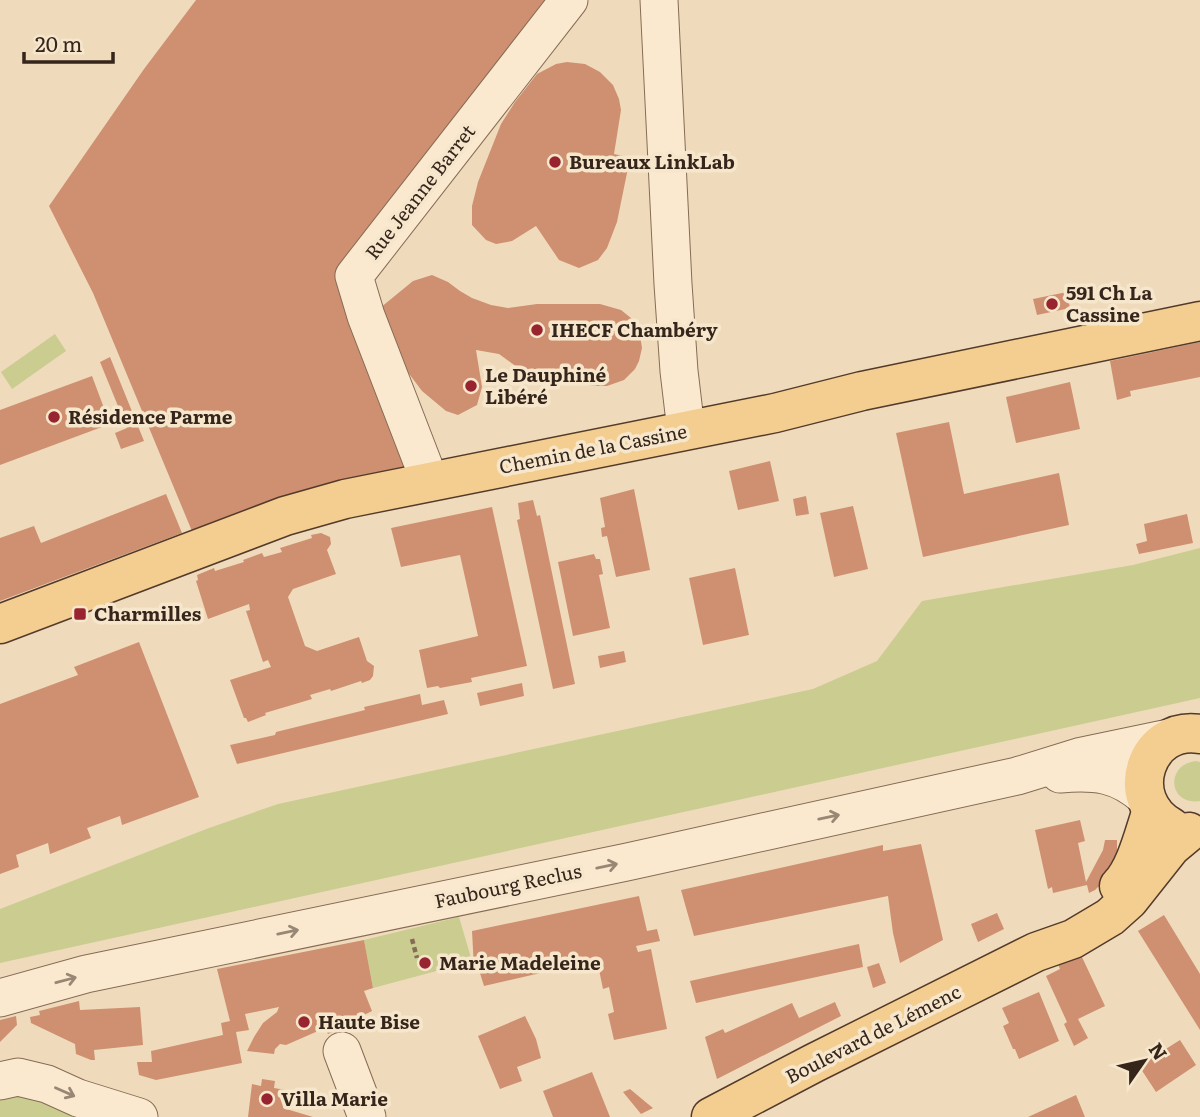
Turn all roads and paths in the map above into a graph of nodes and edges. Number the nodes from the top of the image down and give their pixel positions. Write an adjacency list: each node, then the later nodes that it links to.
1 (569, 0): 5 (street, Rue Jeanne Barret)
2 (659, 0): 4 (street)
3 (1200, 321): 4 (main road, Chemin de la Cassine)
4 (686, 430): 5 (main road, Chemin de la Cassine)
5 (430, 482): 6 (main road, Chemin de la Cassine)
6 (0, 624)
7 (1186, 735): 8 (street, Faubourg Reclus); 9 (main road, Boulevard de Lémenc)
8 (1017, 776): 9 (street, Faubourg Reclus); 12 (street, Faubourg Reclus, one-way to 8)
9 (1148, 804): 10 (main road); 11 (main road, Boulevard de Lémenc)
10 (1194, 832): 11 (main road, Boulevard de Lémenc)
11 (1036, 952): 17 (main road, Boulevard de Lémenc)
12 (0, 998)
13 (342, 1051): 16 (street)
14 (0, 1081): 15 (street, one-way to 15)
15 (139, 1117)
16 (367, 1117)
17 (711, 1117)

